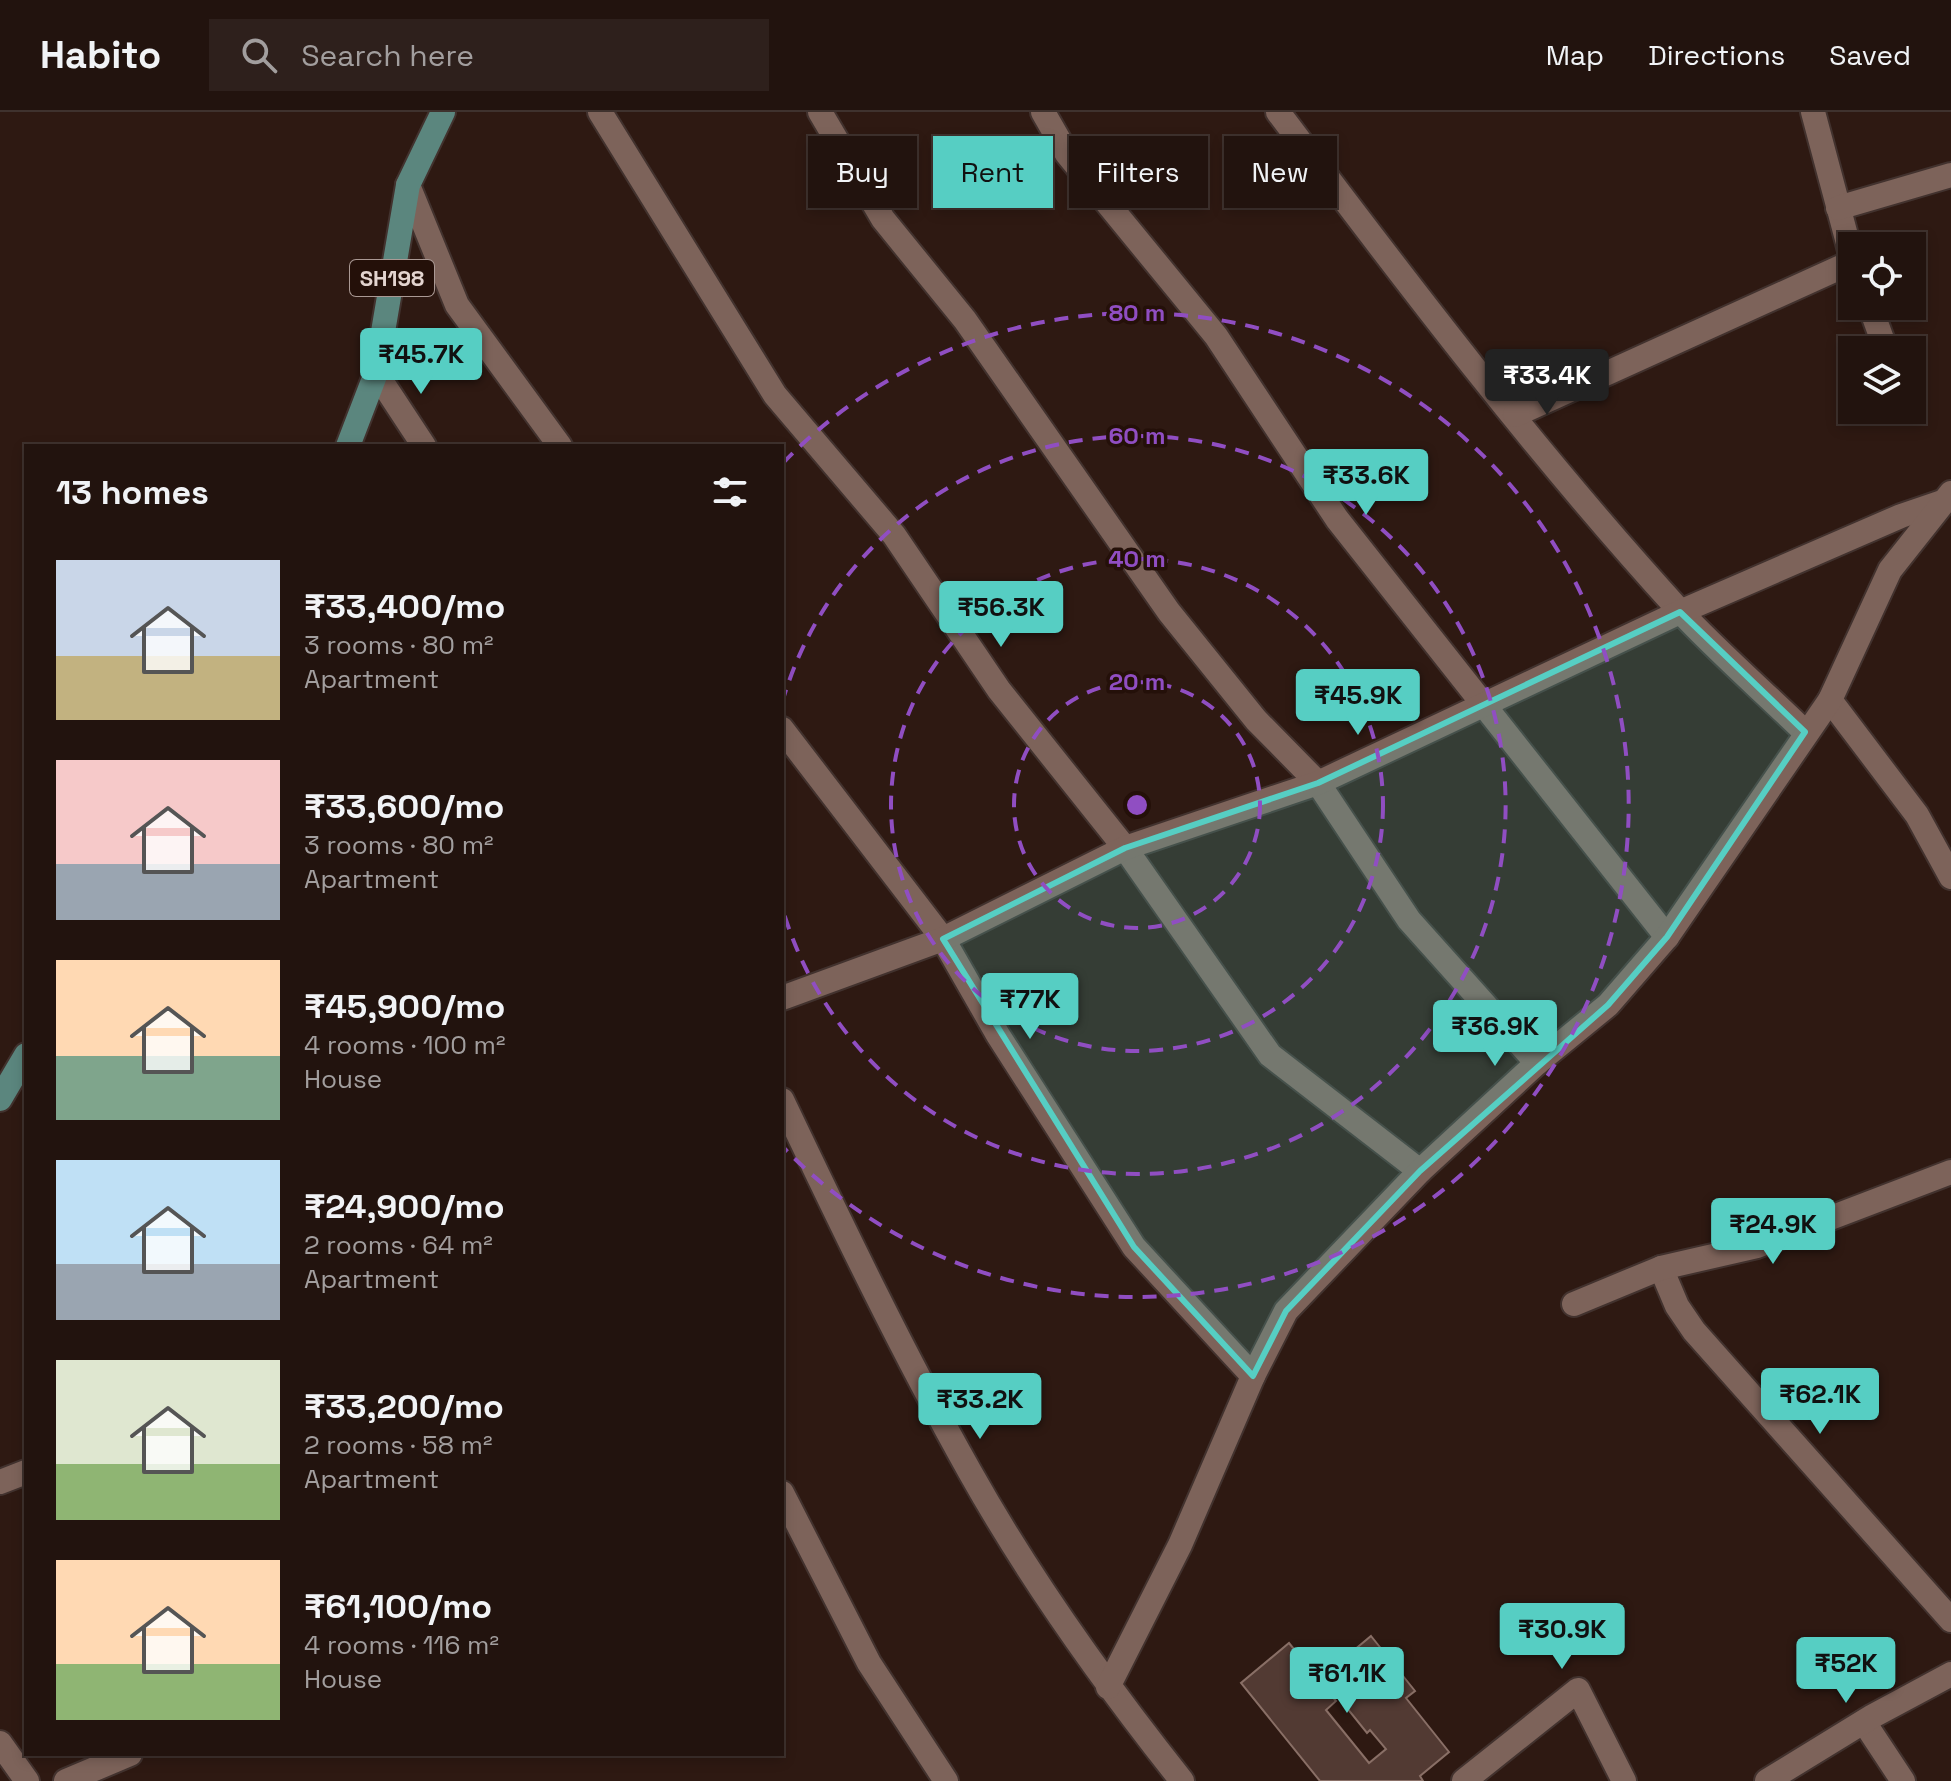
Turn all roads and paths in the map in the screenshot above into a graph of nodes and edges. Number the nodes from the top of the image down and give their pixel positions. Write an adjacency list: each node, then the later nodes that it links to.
1 (443, 112): 8 (main road, SH198)
2 (600, 112): 24 (street)
3 (820, 112): 23 (street)
4 (1043, 112): 20 (street)
5 (1278, 112): 13 (street)
6 (1813, 112): 9 (street)
7 (1951, 175): 9 (street)
8 (408, 185): 12 (main road, SH198); 16 (street)
9 (1838, 208): 10 (street)
10 (1844, 232)
11 (1838, 266): 13 (street)
12 (376, 373): 14 (main road, SH198); 15 (street)
13 (1515, 415): 18 (street)
14 (349, 444)
15 (423, 444)
16 (559, 444)
17 (1947, 498): 18 (street); 19 (street)
18 (1680, 612): 20 (street); 22 (street)
19 (1830, 700): 22 (street); 25 (street)
20 (1486, 704): 23 (street); 26 (street)
21 (784, 732): 27 (street)
22 (1805, 732): 26 (street)
23 (1318, 783): 24 (street); 30 (street)
24 (1125, 848): 27 (street); 33 (street)
25 (1948, 869)
26 (1667, 937): 30 (street)
27 (943, 939): 28 (street); 37 (street)
28 (784, 997)
29 (24, 1058): 31 (main road)
30 (1537, 1063): 33 (street)
31 (0, 1099)
32 (784, 1104): 43 (street)
33 (1420, 1171): 37 (street)
34 (1951, 1172): 35 (street)
35 (1661, 1268): 36 (street); 41 (street)
36 (1574, 1304)
37 (1253, 1376): 43 (street)
38 (24, 1473): 39 (street)
39 (0, 1482)
40 (784, 1497): 49 (street)
41 (1951, 1620)
42 (1951, 1674): 44 (street)
43 (1108, 1687): 50 (street)
44 (1864, 1722): 53 (street); 54 (street)
45 (0, 1743): 47 (street)
46 (125, 1756): 48 (street)
47 (27, 1781)
48 (66, 1781)
49 (946, 1781)
50 (1182, 1781)
51 (1464, 1781): 52 (street)
52 (1624, 1781)
53 (1767, 1781)
54 (1903, 1781)

